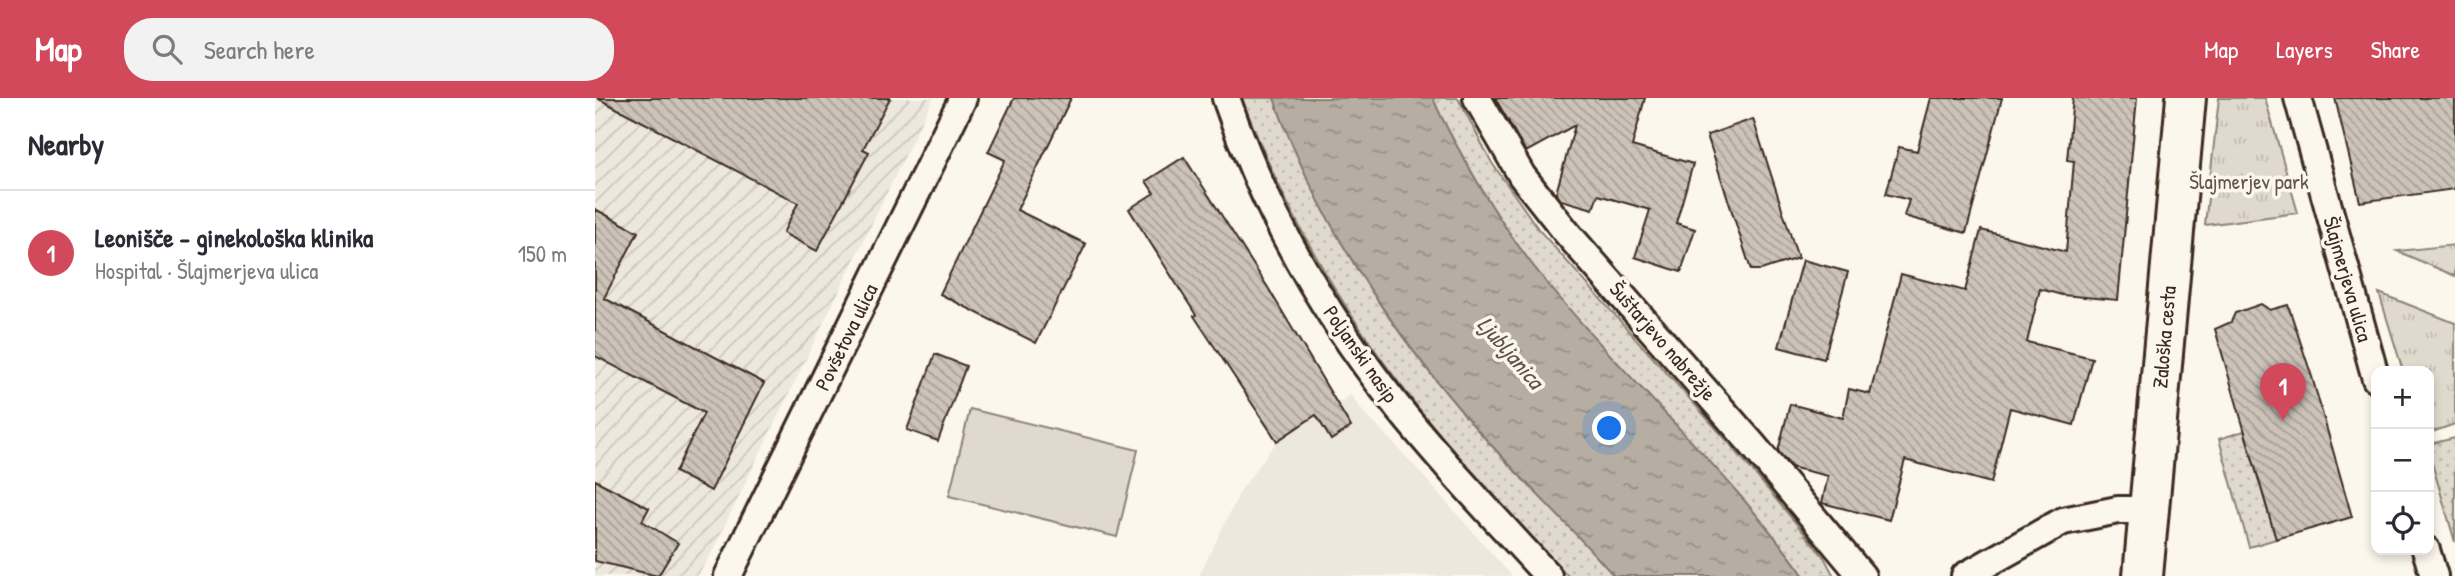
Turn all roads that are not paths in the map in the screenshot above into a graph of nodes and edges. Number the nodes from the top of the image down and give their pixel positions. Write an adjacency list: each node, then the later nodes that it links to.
1 (963, 98): 9 (street, Povšetova ulica)
2 (1226, 98): 10 (street, Poljanski nasip)
3 (1477, 98): 11 (street, Šuštarjevo nabrežje)
4 (2186, 98): 7 (main road, Zaloška cesta)
5 (2298, 98): 6 (street, Šlajmerjeva ulica)
6 (2372, 366)
7 (2148, 510): 12 (street); 13 (main road, Zaloška cesta)
8 (2428, 555): 14 (street)
9 (728, 576)
10 (1548, 576)
11 (1862, 576)
12 (1965, 576)
13 (2143, 576)
14 (2434, 576)

